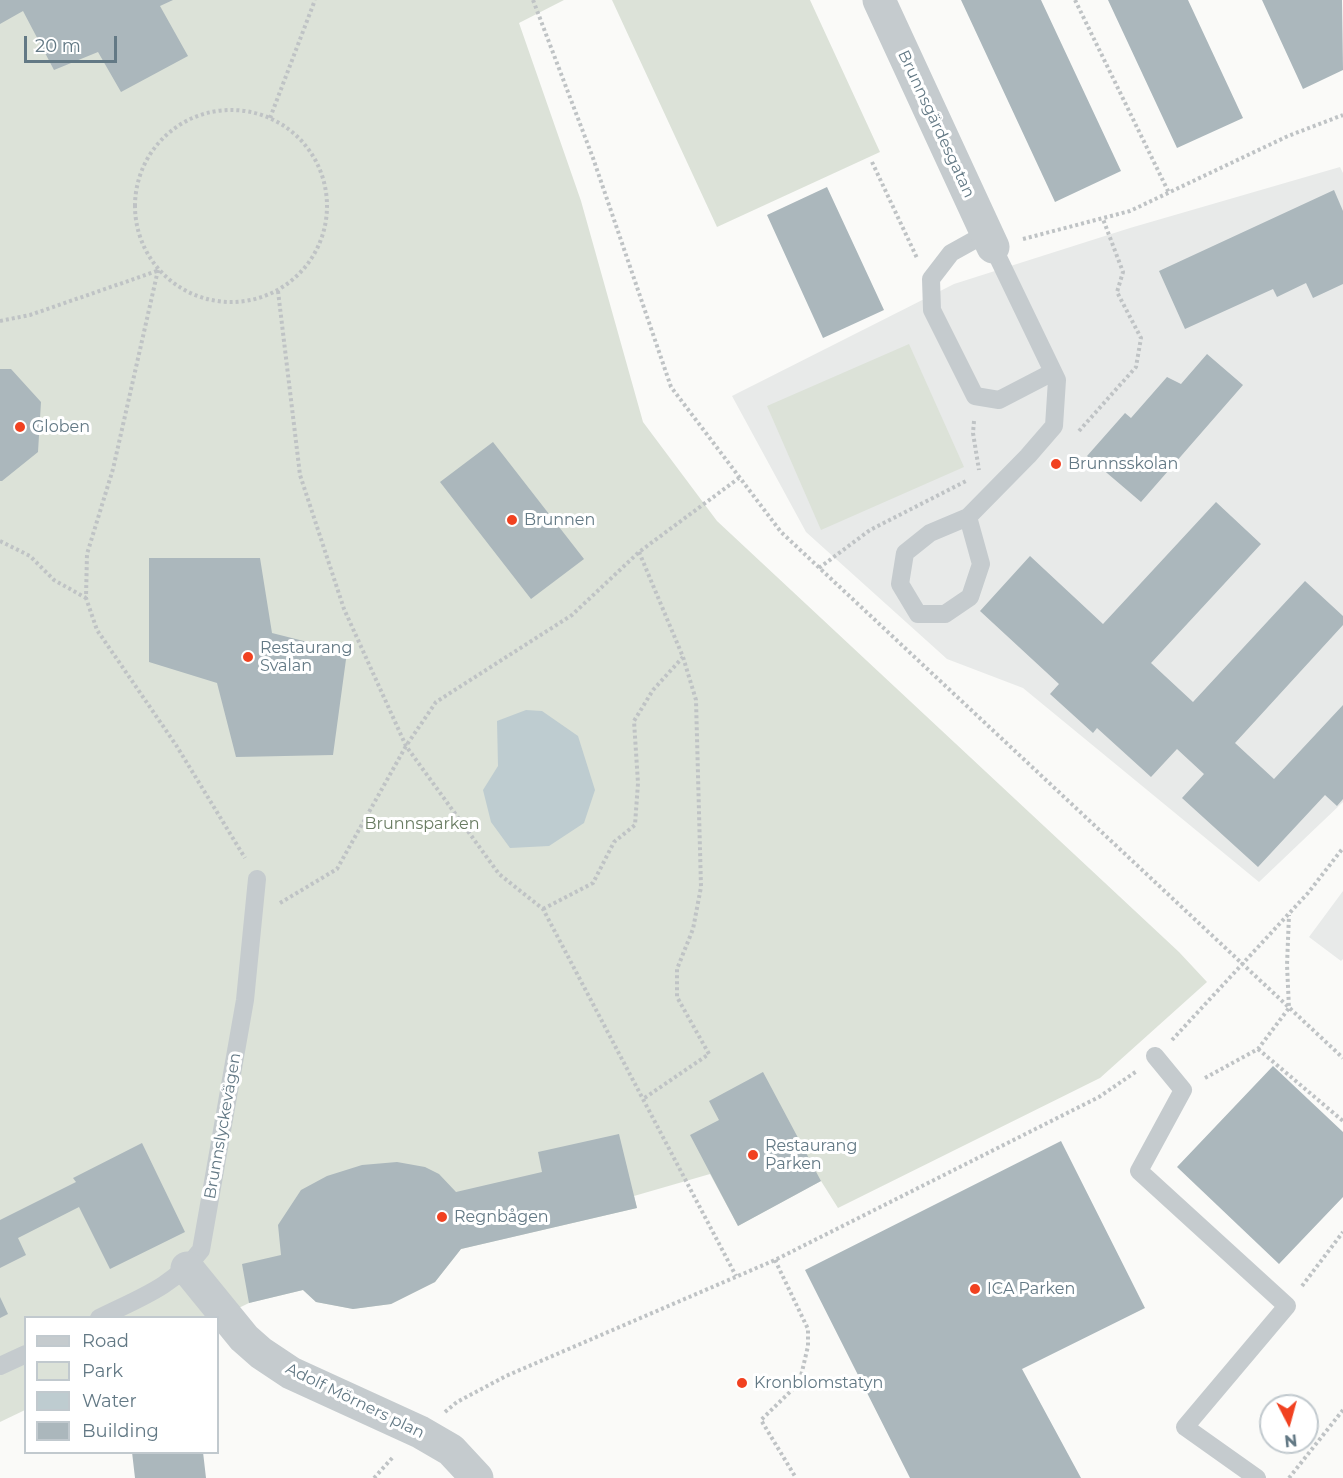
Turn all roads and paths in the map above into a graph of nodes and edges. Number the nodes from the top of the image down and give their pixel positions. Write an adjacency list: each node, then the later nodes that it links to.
1 (315, 0): 6 (path)
2 (533, 0): 15 (path)
3 (879, 0): 9 (street, Brunnsgärdesgatan)
4 (1075, 0): 8 (path)
5 (1343, 115): 8 (path)
6 (270, 118): 10 (path); 12 (path)
7 (873, 162): 11 (path)
8 (1169, 193): 9 (path)
9 (990, 240): 11 (lane); 14 (lane)
10 (158, 270): 12 (path); 13 (path); 21 (path)
11 (931, 279): 14 (lane)
12 (279, 291): 23 (path)
13 (0, 321)
14 (1053, 372): 17 (lane)
15 (739, 478): 19 (path); 20 (path)
16 (970, 479): 20 (path)
17 (968, 517): 17 (lane)
18 (0, 541): 21 (path)
19 (639, 552): 22 (path); 23 (path)
20 (819, 568): 29 (path)
21 (86, 598): 25 (path)
22 (683, 657): 26 (path); 35 (path)
23 (406, 747): 26 (path); 28 (path)
24 (1343, 848): 27 (path)
25 (257, 879): 28 (lane, Brunnslyckevägen)
26 (543, 909): 35 (path)
27 (1289, 913): 29 (path); 30 (path)
28 (253, 919): 39 (lane, Brunnslyckevägen)
29 (1242, 964): 30 (path); 32 (path)
30 (1289, 1008): 31 (path); 33 (path)
31 (1258, 1049): 34 (path); 36 (path)
32 (1155, 1056): 34 (lane); 38 (path)
33 (1343, 1058)
34 (1183, 1090): 41 (lane)
35 (643, 1099): 40 (path)
36 (1343, 1121)
37 (1343, 1232): 41 (path)
38 (775, 1260): 40 (path); 50 (path)
39 (187, 1268): 42 (lane, Brunnslyckevägen); 46 (street, Adolf Mörners plan)
40 (736, 1276): 46 (path)
41 (1287, 1306): 47 (lane)
42 (101, 1316)
43 (24, 1355): 44 (lane)
44 (0, 1366)
45 (1343, 1410): 51 (path)
46 (420, 1432): 48 (path); 49 (street, Adolf Mörners plan)
47 (1244, 1474)
48 (374, 1478)
49 (477, 1478)
50 (796, 1478)
51 (1289, 1478)

